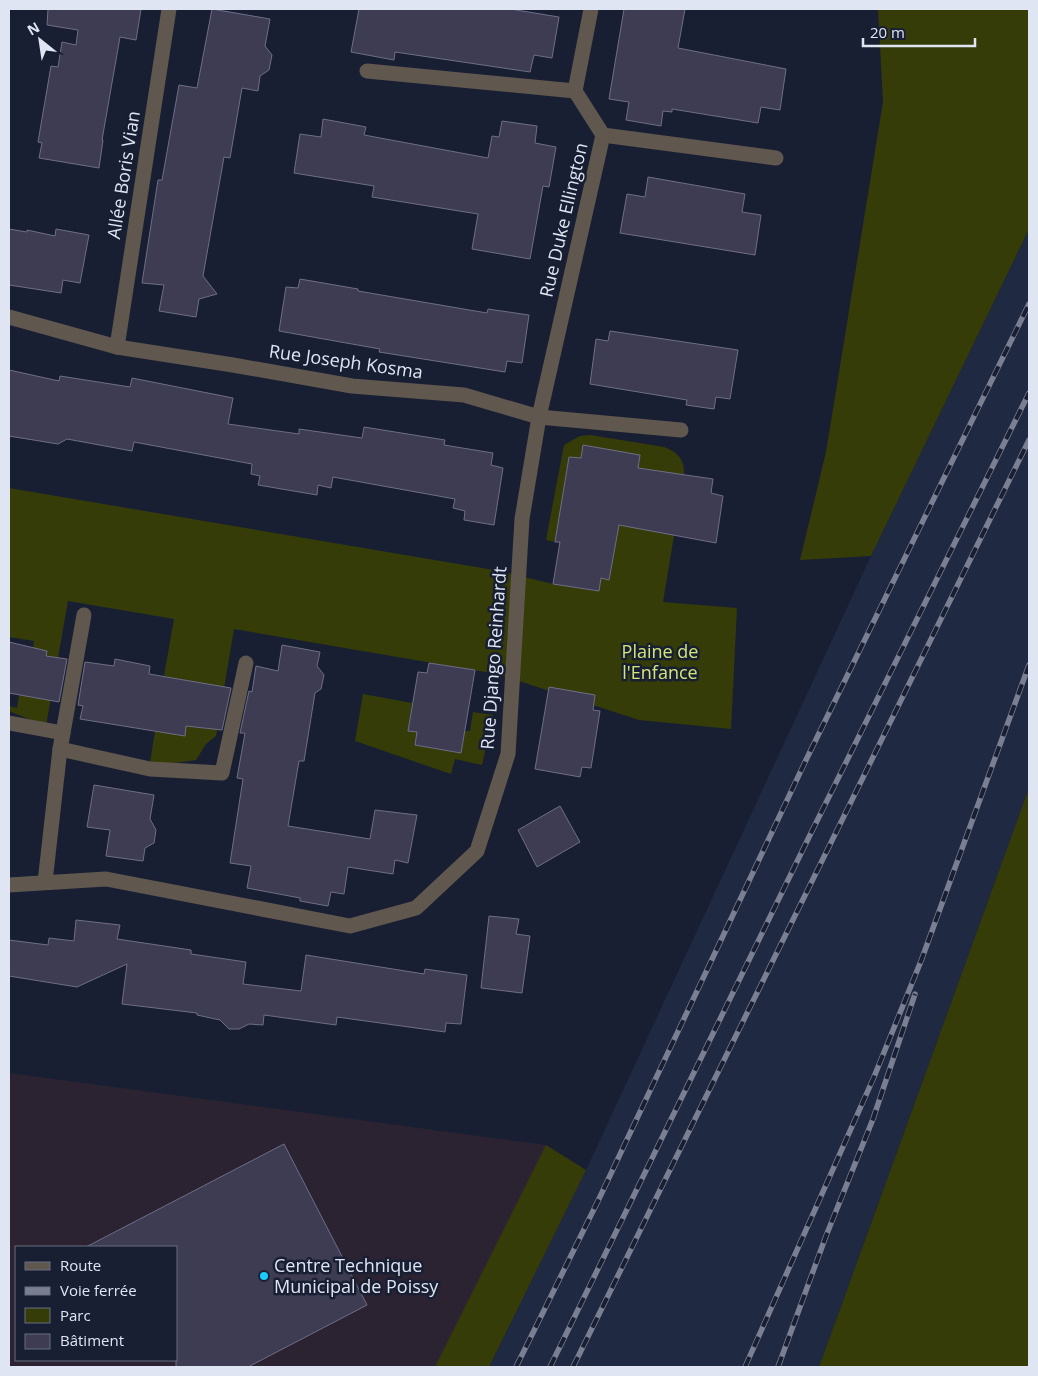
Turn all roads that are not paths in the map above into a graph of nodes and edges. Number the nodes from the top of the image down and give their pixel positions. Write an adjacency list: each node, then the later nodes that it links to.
1 (169, 9): 8 (street, Allée Boris Vian)
2 (591, 9): 4 (street)
3 (367, 71): 4 (street)
4 (575, 91): 5 (street, Rue Duke Ellington)
5 (602, 135): 6 (street); 9 (street, Rue Duke Ellington)
6 (776, 158)
7 (9, 317): 8 (street, Rue Joseph Kosma)
8 (117, 347): 9 (street, Rue Joseph Kosma)
9 (539, 417): 10 (street, Rue Joseph Kosma); 16 (street, Rue Django Reinhardt)
10 (680, 430)
11 (84, 615): 14 (street)
12 (246, 662): 15 (street)
13 (9, 723): 14 (street)
14 (63, 733): 15 (street)
15 (60, 749): 16 (street)
16 (45, 882): 17 (street, Rue Django Reinhardt)
17 (9, 885)

